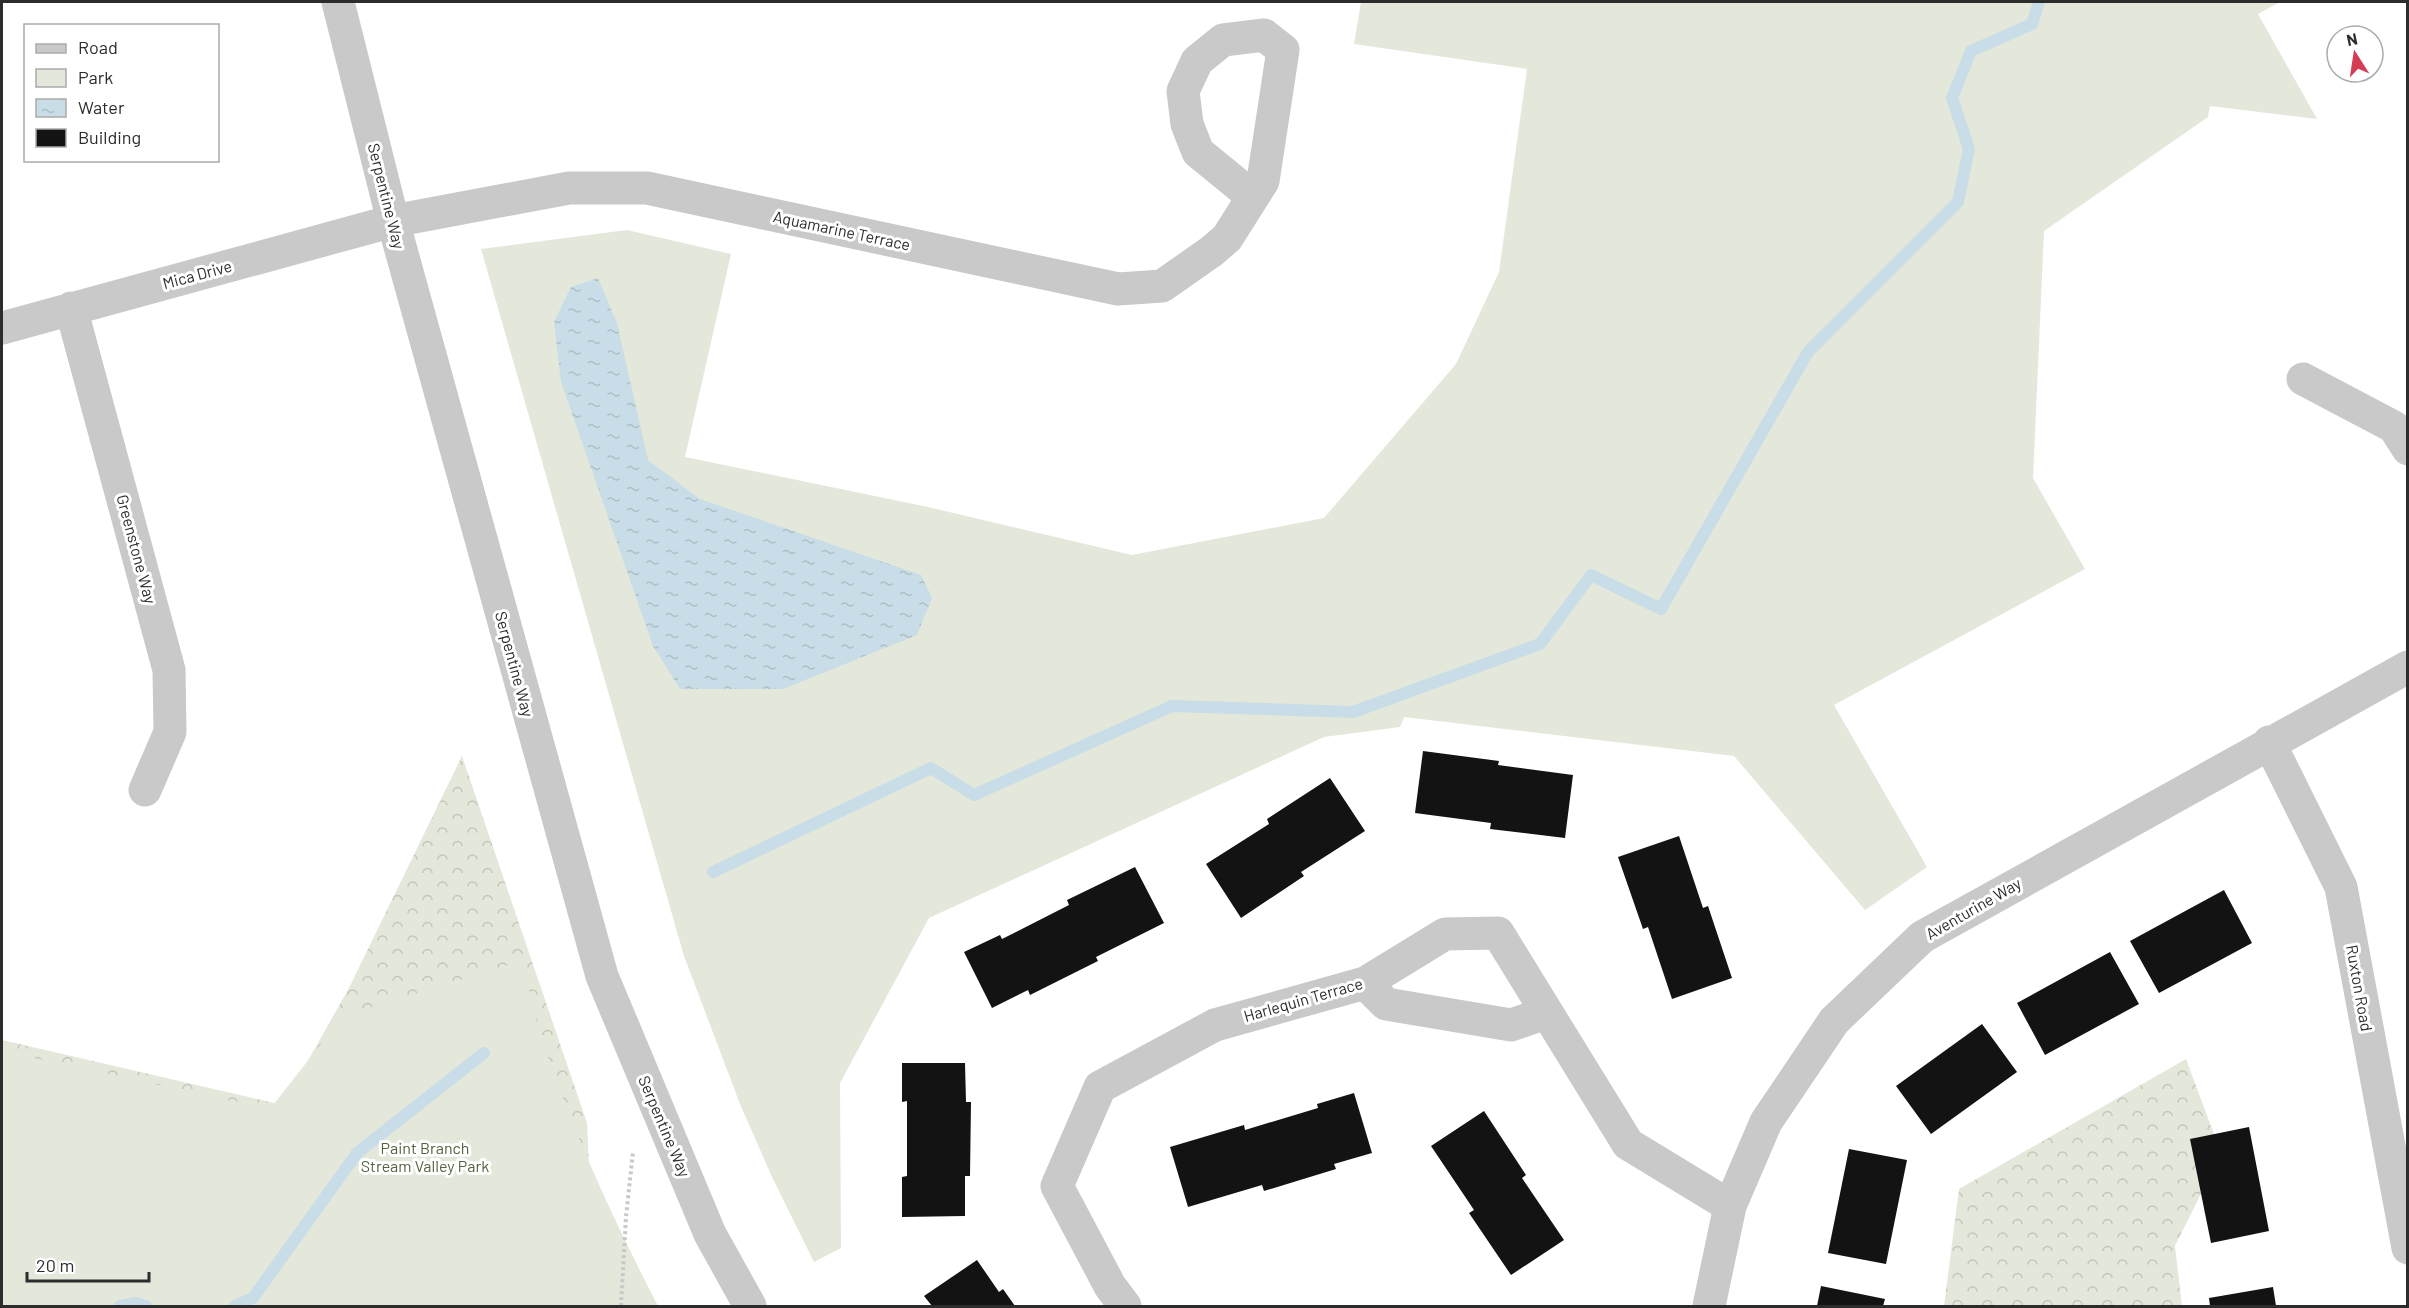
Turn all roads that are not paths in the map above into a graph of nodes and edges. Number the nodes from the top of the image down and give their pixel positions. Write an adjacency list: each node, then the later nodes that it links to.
1 (338, 2): 3 (street, Serpentine Way)
2 (1253, 197): 2 (street, Aquamarine Terrace); 3 (street, Aquamarine Terrace)
3 (393, 221): 4 (street, Mica Drive); 15 (street, Serpentine Way)
4 (71, 308): 5 (street, Mica Drive); 10 (street, Greenstone Way)
5 (2, 327)
6 (2302, 379): 7 (street)
7 (2408, 449)
8 (2408, 667): 9 (street, Aventurine Way)
9 (2270, 742): 13 (street, Aventurine Way); 14 (street, Ruxton Road)
10 (145, 790)
11 (1365, 983): 12 (street); 12 (street, Harlequin Terrace); 16 (street, Harlequin Terrace)
12 (1546, 1013): 13 (street, Harlequin Terrace)
13 (1730, 1206): 17 (street, Aventurine Way)
14 (2408, 1248)
15 (750, 1306)
16 (1125, 1306)
17 (1709, 1306)

